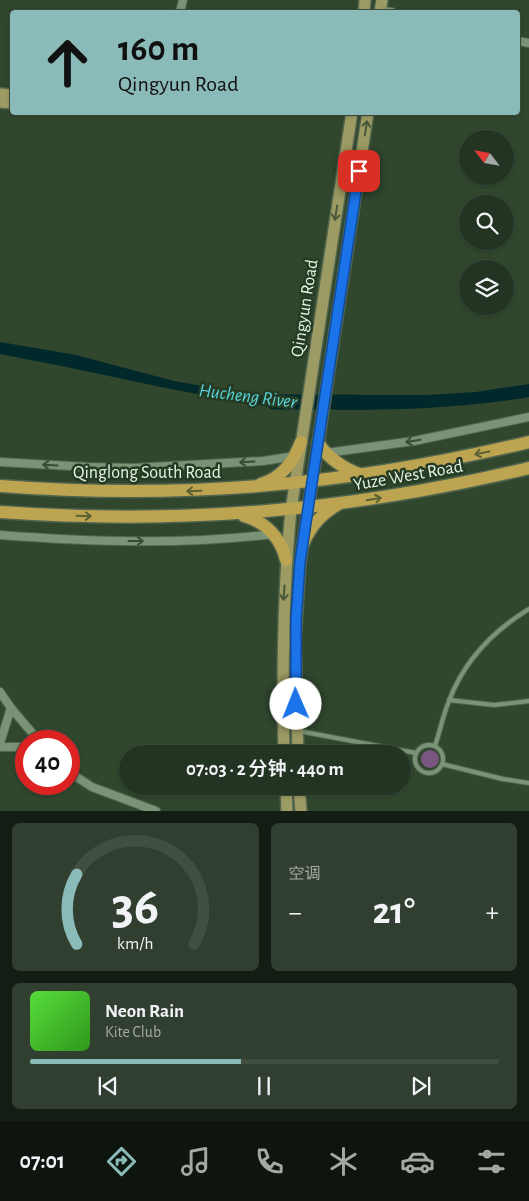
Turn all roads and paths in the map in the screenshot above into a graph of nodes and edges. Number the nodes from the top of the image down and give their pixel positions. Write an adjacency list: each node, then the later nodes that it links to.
1 (352, 115): 4 (main road, Qingyun Road, one-way to 4)
2 (368, 115): 6 (main road, Qingyun Road, one-way to 2)
3 (529, 417): 7 (street, one-way to 7)
4 (301, 442): 8 (main road); 13 (main road, Qingyun Road)
5 (529, 442): 11 (main road, Yuze West Road, one-way to 11)
6 (318, 443): 7 (main road); 12 (main road, Qingyun Road)
7 (326, 453): 11 (main road)
8 (295, 456): 9 (street, one-way to 9); 15 (main road)
9 (0, 462)
10 (529, 468): 16 (main road, Yuze West Road, one-way to 10)
11 (365, 475): 12 (main road, Yuze West Road)
12 (312, 482): 13 (main road, Yuze West Road); 17 (main road, Qingyun Road)
13 (295, 484): 15 (main road, Qinglong South Road); 18 (main road, Qingyun Road)
14 (0, 486): 15 (main road, Qinglong South Road, one-way to 14)
15 (247, 488)
16 (338, 504): 17 (main road, Yuze West Road); 23 (main road)
17 (308, 508): 18 (main road, Yuze West Road); 23 (main road, Qingyun Road)
18 (291, 510): 20 (main road); 24 (main road, Qingyun Road)
19 (0, 512): 20 (main road, one-way to 20)
20 (226, 515): 21 (main road)
21 (274, 534): 22 (street, one-way to 21); 24 (main road)
22 (0, 535)
23 (303, 544): 31 (main road, Qingyun Road)
24 (286, 560): 33 (main road, Qingyun Road, one-way to 33)
25 (529, 609): 27 (lane)
26 (0, 692): 29 (street)
27 (449, 700): 28 (lane); 35 (lane)
28 (529, 701)
29 (11, 708): 30 (street); 32 (street)
30 (30, 730)
31 (297, 731): 34 (main road, Qingyun Road); 38 (lane)
32 (0, 743)
33 (284, 745)
34 (298, 745)
35 (435, 746): 38 (lane); 39 (lane)
36 (0, 747): 37 (street)
37 (15, 747)
38 (416, 753): 39 (lane)
39 (442, 764): 41 (lane)
40 (80, 779): 44 (street)
41 (529, 783)
42 (286, 795): 45 (main road)
43 (300, 795): 46 (main road)
44 (156, 811)
45 (287, 811)
46 (301, 811)

